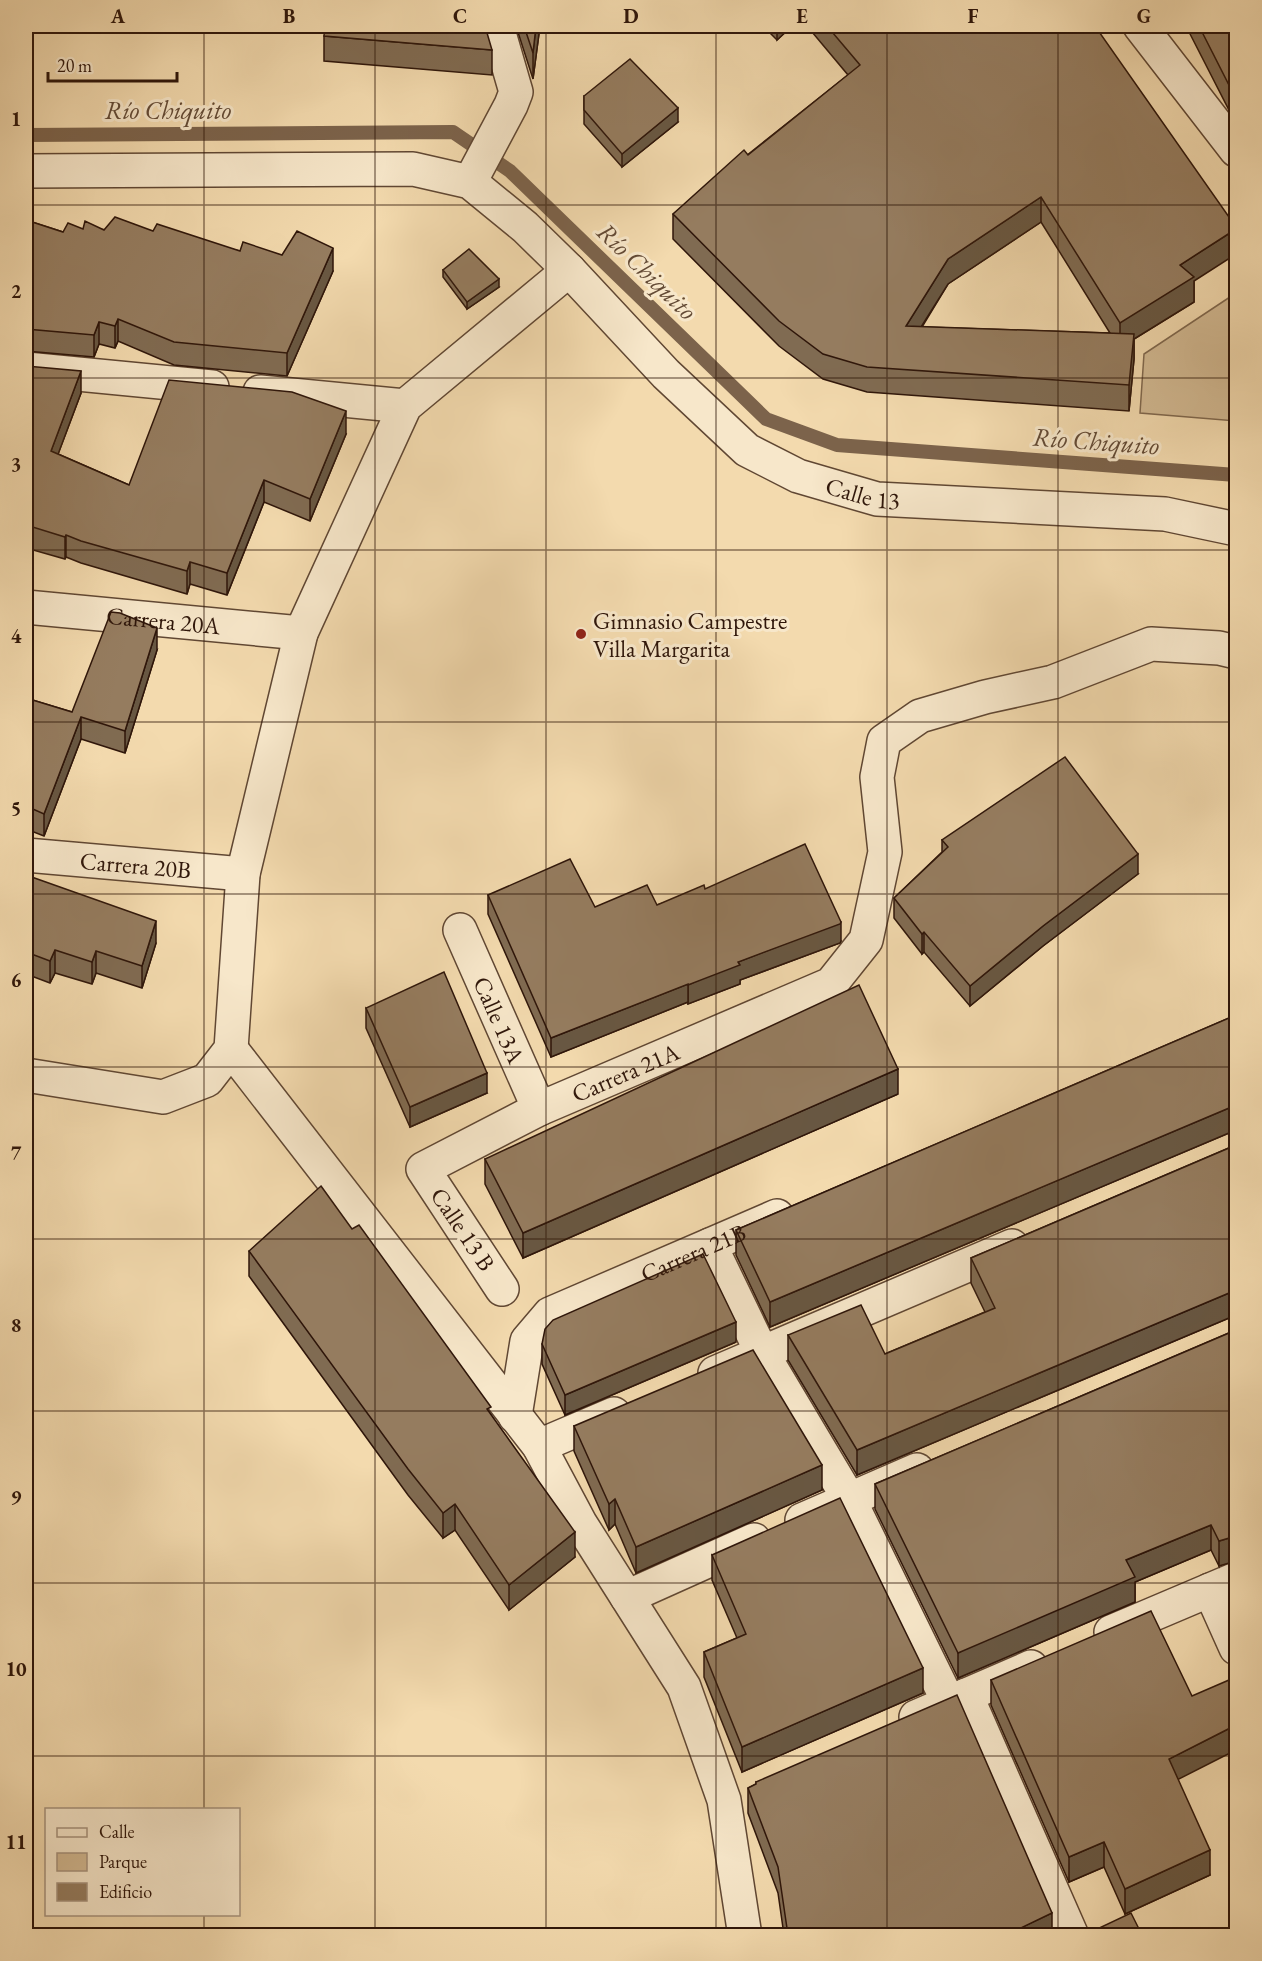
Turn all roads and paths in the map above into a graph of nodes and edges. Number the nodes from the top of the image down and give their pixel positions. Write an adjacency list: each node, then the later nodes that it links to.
1 (497, 26): 5 (street)
2 (1140, 26): 3 (street)
3 (1236, 150)
4 (26, 171): 5 (street)
5 (475, 174): 6 (street, Calle 13)
6 (569, 270): 8 (street); 9 (street, Calle 13)
7 (26, 369): 8 (street)
8 (405, 406): 11 (street)
9 (1236, 529)
10 (26, 608): 11 (street, Carrera 20A)
11 (301, 633): 14 (street)
12 (1236, 652): 18 (street, Carrera 21A)
13 (26, 855): 14 (street, Carrera 20B)
14 (243, 874): 16 (street)
15 (460, 930): 18 (street, Calle 13A)
16 (231, 1049): 17 (street); 27 (street)
17 (26, 1076)
18 (539, 1108): 19 (street, Carrera 21A)
19 (423, 1169): 23 (street, Calle 13 B)
20 (808, 1203): 22 (street, Carrera 21B)
21 (1042, 1233): 24 (street)
22 (710, 1245): 24 (street); 27 (street, Carrera 21B)
23 (502, 1289)
24 (762, 1353): 25 (street); 30 (street)
25 (687, 1384)
26 (645, 1402): 28 (street)
27 (515, 1416): 28 (street)
28 (538, 1446): 32 (street)
29 (946, 1458): 30 (street)
30 (849, 1499): 32 (street); 34 (street)
31 (1223, 1584): 33 (street); 34 (street)
32 (627, 1597): 37 (street)
33 (1236, 1648)
34 (957, 1699): 35 (street); 39 (street)
35 (884, 1731)
36 (756, 1786): 37 (street)
37 (724, 1800): 38 (street)
38 (745, 1935)
39 (1072, 1935)

